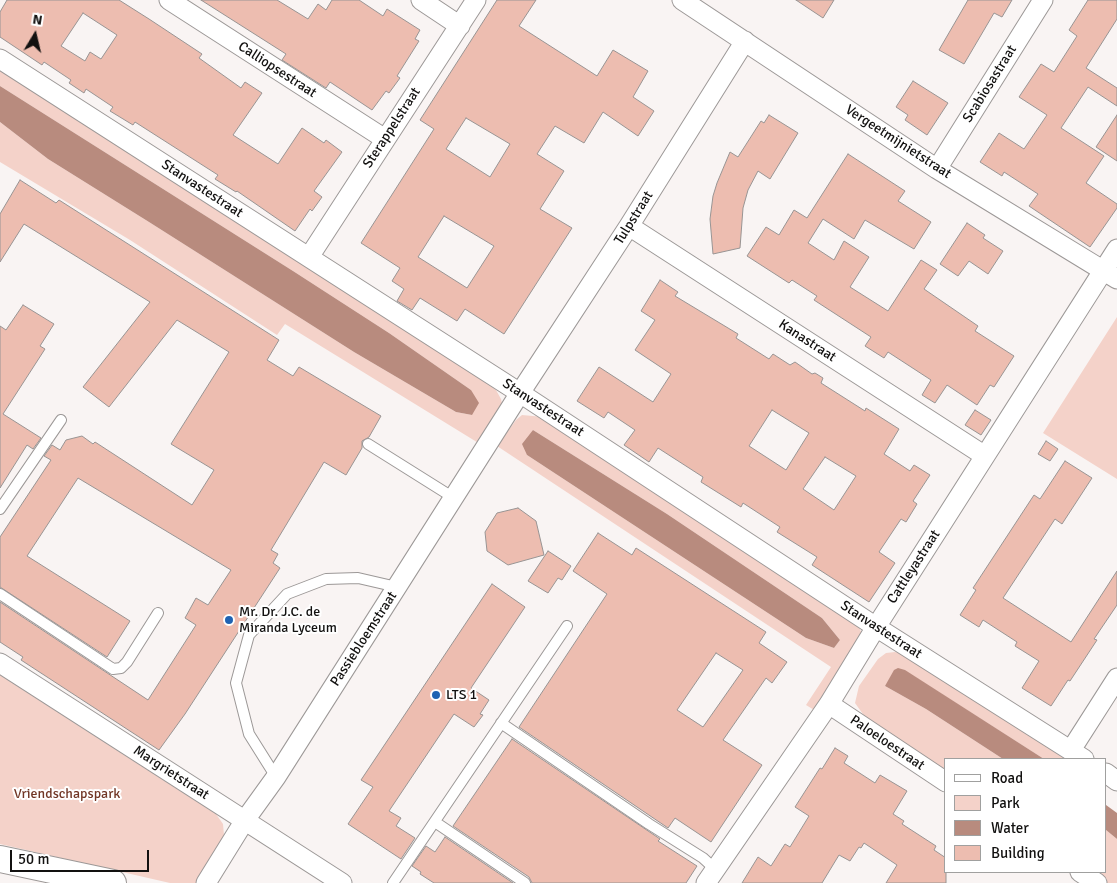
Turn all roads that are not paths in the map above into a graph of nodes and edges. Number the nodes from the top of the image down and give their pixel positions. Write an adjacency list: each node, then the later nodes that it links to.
1 (169, 0): 9 (street, Calliopsestraat)
2 (421, 0): 6 (street)
3 (476, 0): 6 (street, Sterappelstraat)
4 (682, 0): 7 (street, Vergeetmijnietstraat)
5 (1043, 0): 10 (street, Scabiosastraat)
6 (460, 26): 9 (street, Sterappelstraat)
7 (745, 41): 10 (street, Vergeetmijnietstraat); 11 (street, Tulpstraat)
8 (0, 59): 13 (street, Stanvastestraat)
9 (385, 139): 13 (street, Sterappelstraat)
10 (937, 169): 14 (street, Vergeetmijnietstraat)
11 (629, 226): 15 (street, Tulpstraat); 18 (street, Kanastraat)
12 (1117, 249): 14 (street, Cattleyastraat)
13 (309, 257): 15 (street, Stanvastestraat)
14 (1110, 274): 18 (street, Cattleyastraat)
15 (520, 393): 19 (street, Passiebloemstraat); 25 (street, Stanvastestraat)
16 (61, 420): 20 (lane)
17 (368, 444): 19 (lane)
18 (985, 456): 25 (street, Cattleyastraat)
19 (454, 498): 21 (street, Passiebloemstraat)
20 (0, 509)
21 (398, 587): 31 (street, Passiebloemstraat); 31 (lane)
22 (0, 594): 23 (lane)
23 (158, 613)
24 (567, 626): 29 (lane)
25 (876, 627): 28 (street, Cattleyastraat); 30 (street, Stanvastestraat)
26 (0, 663): 33 (street, Margrietstraat)
27 (1117, 678): 30 (street)
28 (829, 704): 32 (street, Paloeloestraat); 37 (street, Cattleyastraat)
29 (501, 723): 34 (lane); 37 (lane)
30 (1078, 755)
31 (276, 777): 33 (street, Passiebloemstraat)
32 (944, 781)
33 (245, 820): 39 (street, Passiebloemstraat); 40 (street, Margrietstraat)
34 (435, 822): 41 (lane); 42 (lane)
35 (0, 859): 38 (main road)
36 (1082, 873): 43 (street)
37 (710, 876)
38 (113, 883)
39 (206, 883)
40 (342, 883)
41 (393, 883)
42 (525, 883)
43 (1097, 883)

